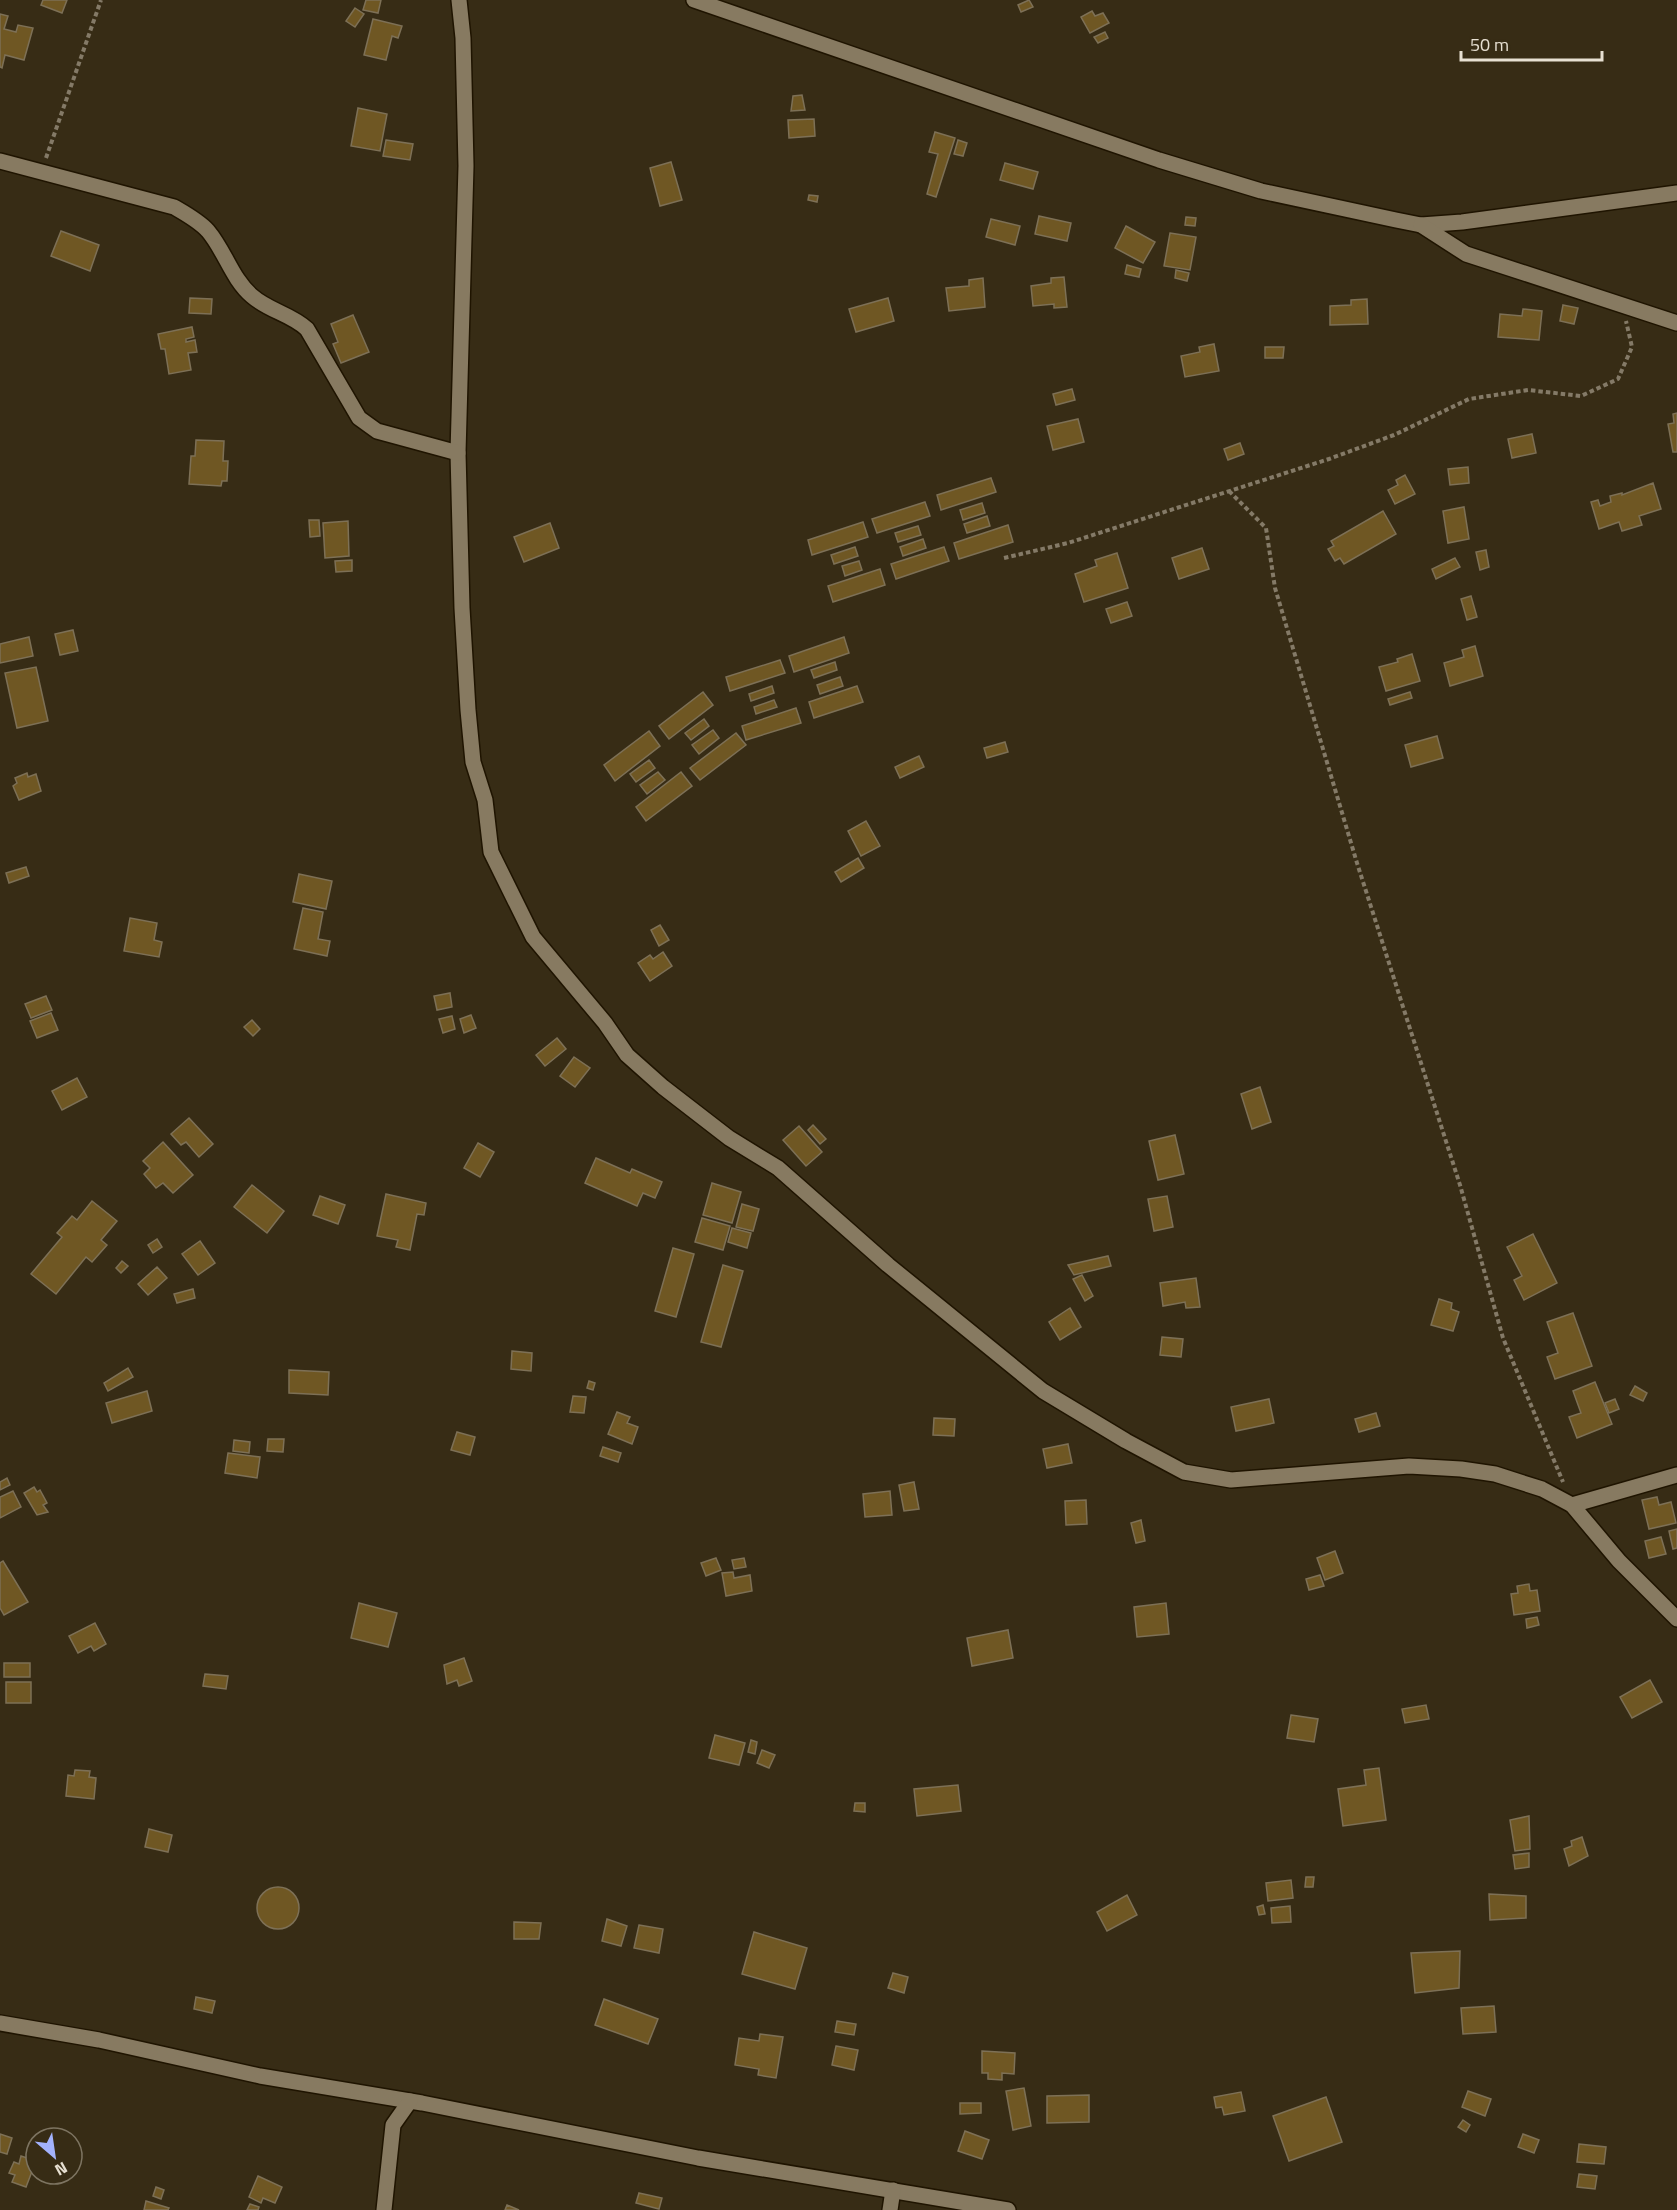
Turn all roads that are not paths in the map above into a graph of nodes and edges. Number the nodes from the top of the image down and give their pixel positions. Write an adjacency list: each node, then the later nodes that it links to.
1 (459, 0): 7 (street)
2 (694, 0): 5 (street)
3 (0, 161): 7 (street)
4 (1677, 193): 5 (street)
5 (1420, 225): 6 (street)
6 (1677, 323)
7 (458, 453): 9 (street)
8 (1677, 1475): 9 (street)
9 (1572, 1505): 10 (street)
10 (1677, 1619)
11 (0, 2023): 12 (street)
12 (410, 2101): 13 (street); 14 (street)
13 (893, 2190): 15 (street); 16 (street)
14 (384, 2210)
15 (890, 2210)
16 (1008, 2210)

